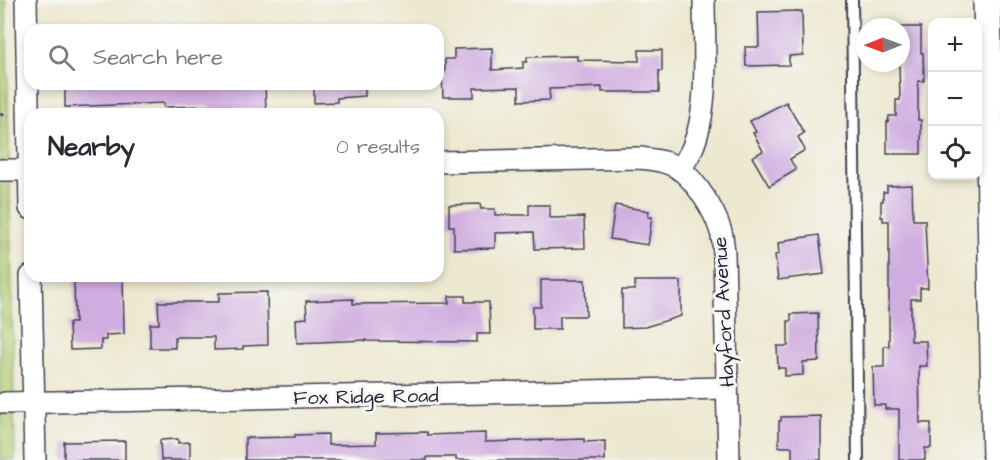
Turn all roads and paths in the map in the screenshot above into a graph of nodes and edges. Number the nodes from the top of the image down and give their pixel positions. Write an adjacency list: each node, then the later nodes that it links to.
1 (26, 0): 5 (street)
2 (704, 0): 11 (street)
3 (852, 0): 18 (lane)
4 (987, 0): 19 (street)
5 (27, 24)
6 (28, 90): 7 (street)
7 (29, 108)
8 (444, 162): 11 (street, Hayford Avenue)
9 (0, 170): 10 (street)
10 (24, 170)
11 (680, 170): 13 (street, Hayford Avenue)
12 (32, 282): 15 (street)
13 (727, 388): 15 (street, Fox Ridge Road); 17 (street, Hayford Avenue)
14 (5, 403): 15 (street, Fox Ridge Road)
15 (34, 403): 16 (street)
16 (35, 460)
17 (729, 460)
18 (858, 460)
19 (996, 460)

